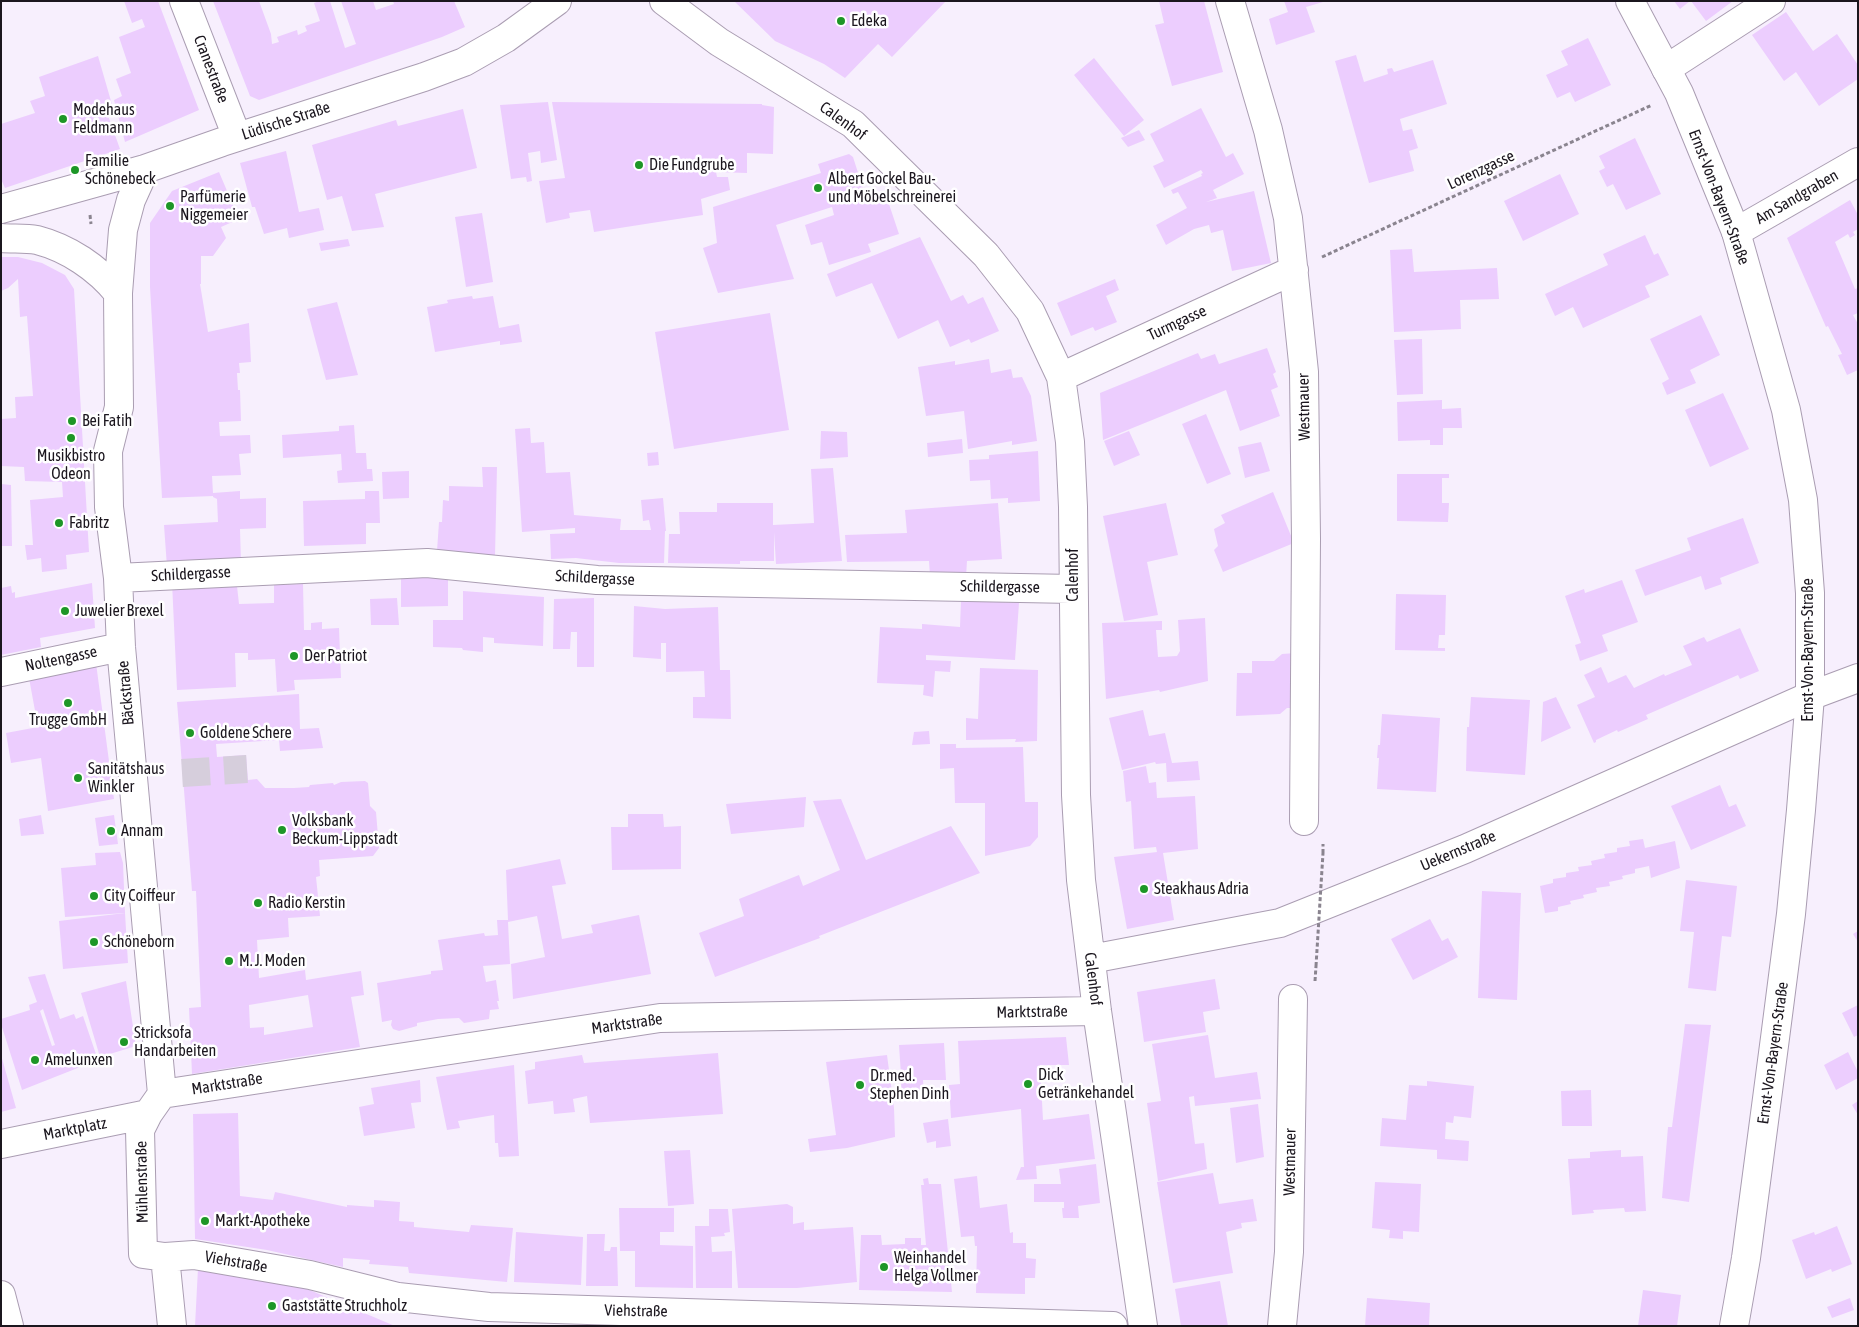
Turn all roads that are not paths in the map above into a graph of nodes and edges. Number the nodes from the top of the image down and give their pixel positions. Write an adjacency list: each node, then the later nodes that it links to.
1 (184, 1): 8 (street, Cranestraße)
2 (557, 1): 8 (street, Lüdische Straße)
3 (664, 1): 16 (street, Calenhof)
4 (1230, 1): 14 (street, Westmauer)
5 (1630, 1): 7 (street, Ernst-Von-Bayern-Straße)
6 (1771, 1): 7 (street)
7 (1666, 69): 12 (street, Ernst-Von-Bayern-Straße)
8 (238, 137): 10 (street, Lüdische Straße)
9 (1858, 162): 12 (street, Am Sandgraben)
10 (144, 169): 11 (street, Lüdische Straße); 15 (street, Bäckstraße)
11 (1, 210)
12 (1736, 232): 22 (street, Ernst-Von-Bayern-Straße)
13 (1, 238): 15 (street)
14 (1294, 270): 16 (street, Turmgasse); 23 (street, Westmauer)
15 (118, 292): 17 (street, Bäckstraße)
16 (1061, 377): 18 (street, Calenhof)
17 (118, 578): 18 (street, Schildergasse); 19 (street, Bäckstraße)
18 (1073, 589): 24 (street, Calenhof)
19 (121, 646): 20 (street, Noltengasse); 27 (street, Bäckstraße)
20 (1, 672)
21 (1858, 678): 22 (street, Uekernstraße)
22 (1810, 696): 24 (street, Uekernstraße); 37 (street, Ernst-Von-Bayern-Straße)
23 (1304, 821)
24 (1091, 959): 26 (street, Calenhof)
25 (1293, 999): 36 (street, Westmauer)
26 (1097, 1011): 27 (street, Marktstraße); 35 (street, Calenhof)
27 (155, 1104): 28 (street, Marktplatz); 29 (street, Mühlenstraße)
28 (1, 1144)
29 (164, 1257): 31 (street, Viehstraße); 32 (street)
30 (1, 1295): 33 (street)
31 (822, 1321): 34 (street, Viehstraße)
32 (171, 1324)
33 (9, 1326)
34 (1113, 1326)
35 (1143, 1326)
36 (1282, 1326)
37 (1734, 1326)

